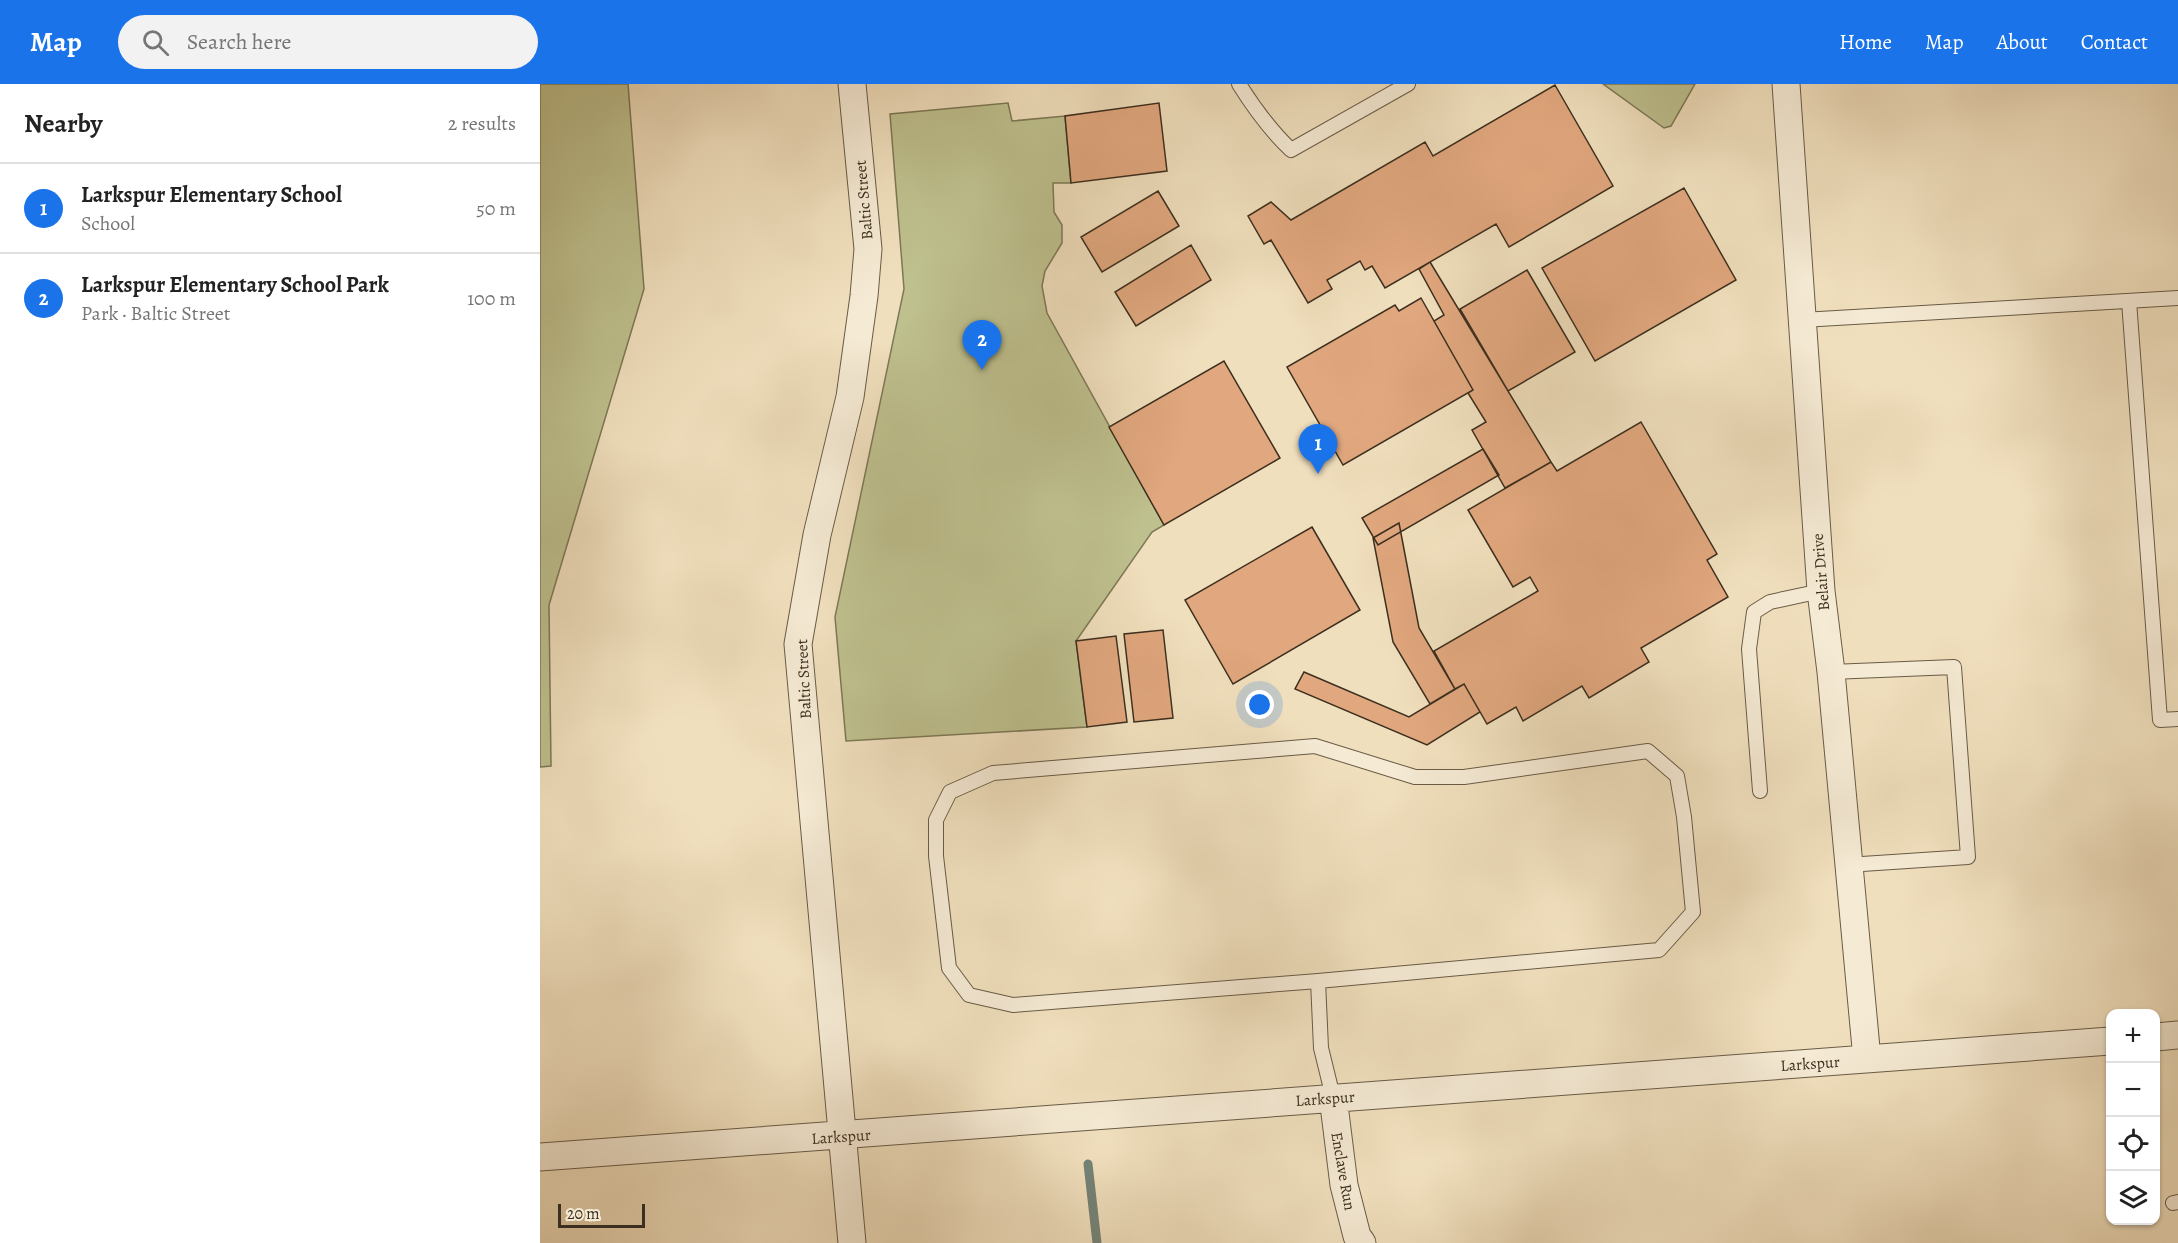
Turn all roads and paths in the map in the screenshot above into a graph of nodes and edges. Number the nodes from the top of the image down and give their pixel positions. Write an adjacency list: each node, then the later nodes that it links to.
1 (852, 84): 19 (street, Baltic Street)
2 (1239, 84): 3 (lane)
3 (1408, 84)
4 (1786, 84): 7 (street, Belair Drive)
5 (2178, 298): 6 (lane)
6 (2129, 301): 7 (lane); 10 (lane)
7 (1803, 320): 8 (street, Belair Drive)
8 (1821, 591): 9 (street, Belair Drive); 11 (lane)
9 (1831, 672): 12 (street, Belair Drive); 12 (lane)
10 (2178, 719)
11 (1760, 791)
12 (1847, 865): 17 (street, Belair Drive)
13 (1318, 981): 13 (lane); 18 (lane)
14 (2178, 1035): 15 (street)
15 (2160, 1037)
16 (2106, 1041): 17 (street, Larkspur)
17 (1867, 1059): 18 (street, Larkspur)
18 (1333, 1097): 19 (street, Larkspur); 22 (street, Enclave Run)
19 (843, 1136): 20 (street, Larkspur); 21 (street, Baltic Street)
20 (540, 1157)
21 (852, 1243)
22 (1362, 1243)

